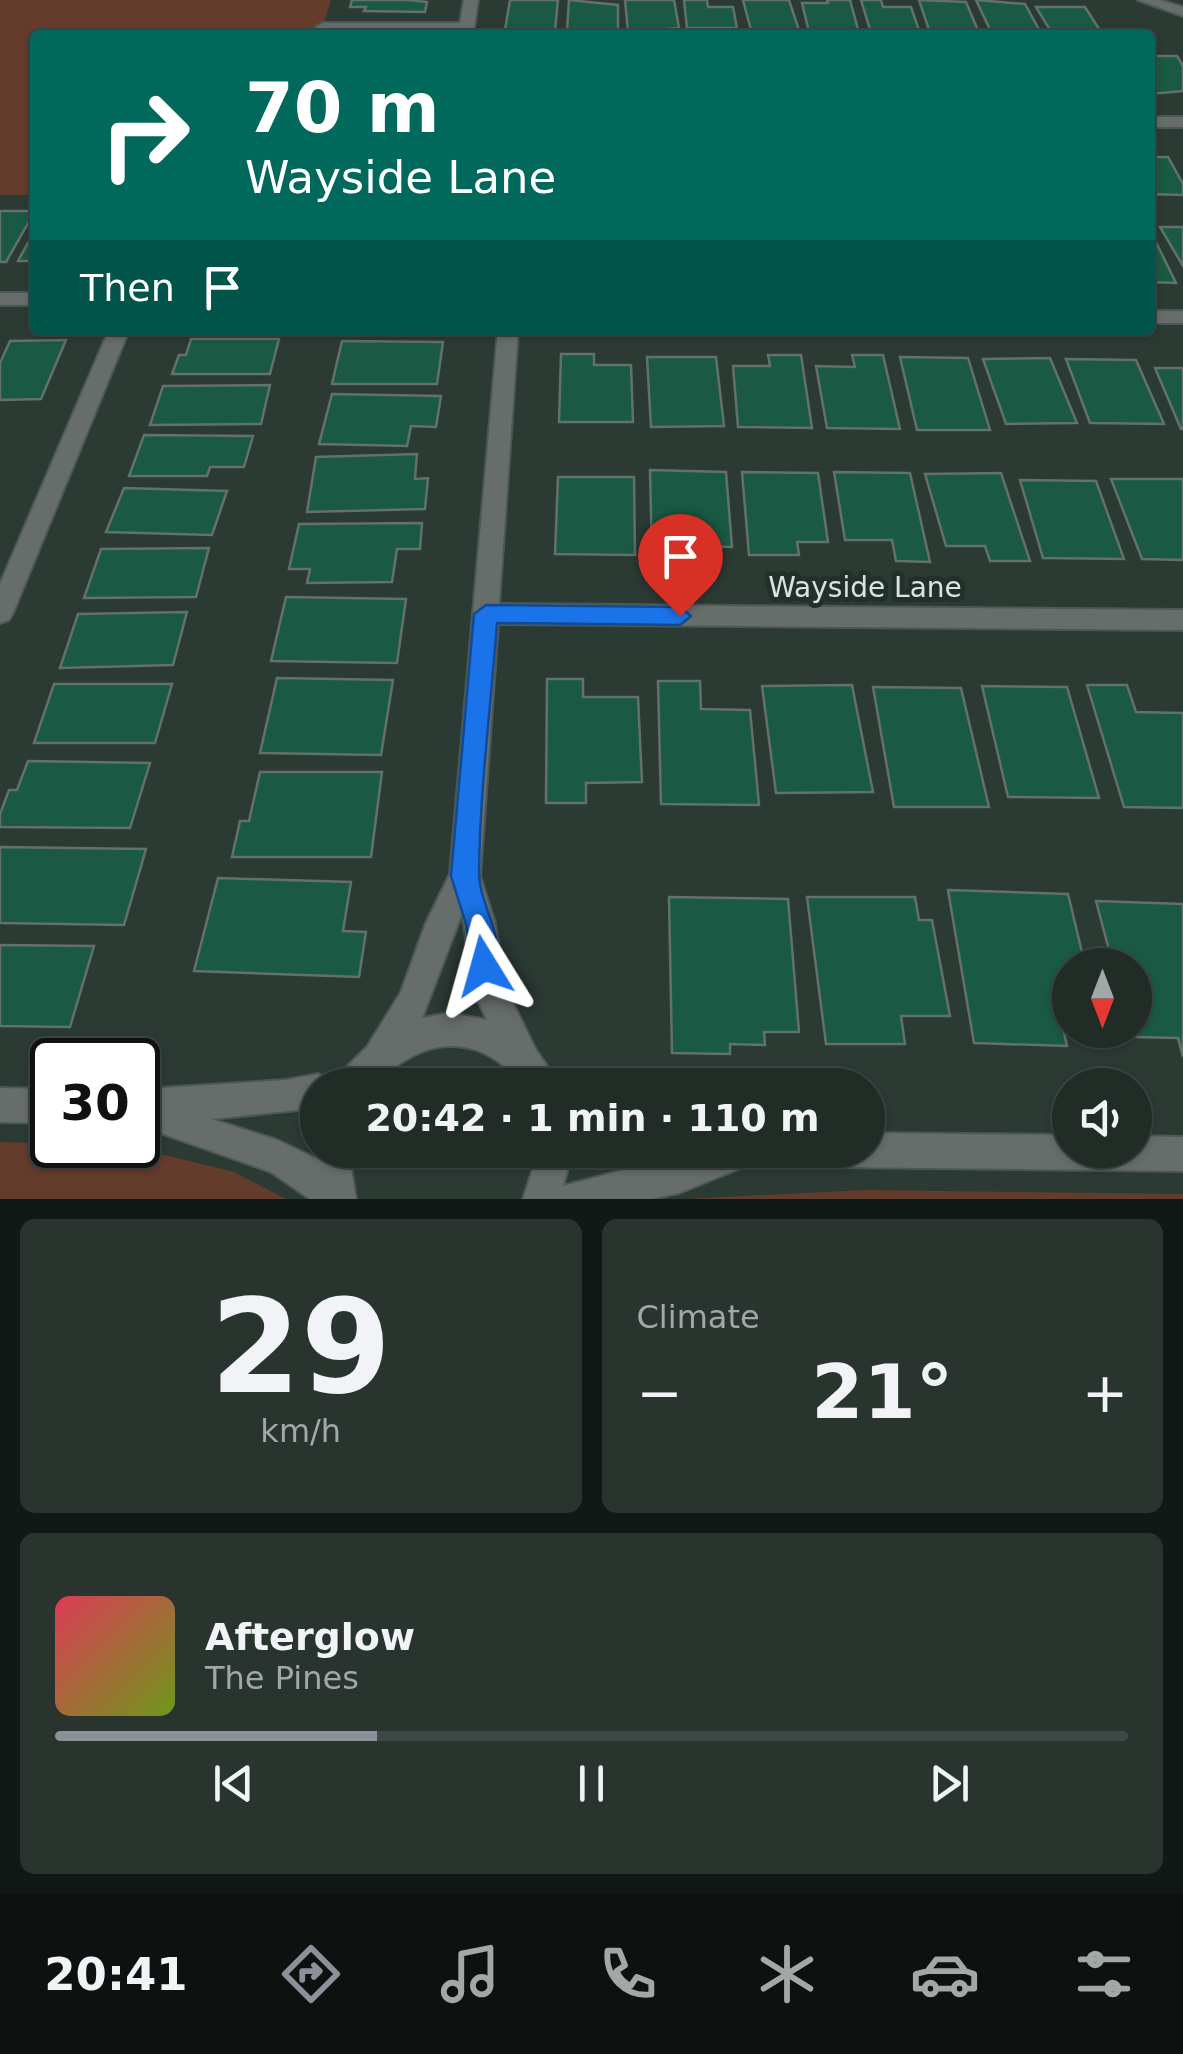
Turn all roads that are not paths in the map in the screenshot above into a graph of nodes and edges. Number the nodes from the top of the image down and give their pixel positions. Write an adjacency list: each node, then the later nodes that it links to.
1 (471, 0): 6 (street)
2 (1145, 0): 3 (street)
3 (1183, 12)
4 (323, 28): 5 (street)
5 (418, 30)
6 (466, 30)
7 (1155, 122): 8 (street)
8 (1183, 122)
9 (0, 298): 10 (street)
10 (30, 299)
11 (1155, 316): 12 (street)
12 (1183, 317)
13 (116, 335): 15 (street)
14 (508, 335): 16 (street)
15 (3, 599)
16 (486, 614): 17 (street, Wayside Lane); 18 (street)
17 (1183, 620)
18 (465, 876): 19 (street); 22 (street)
19 (362, 1068)
20 (366, 1068): 21 (street)
21 (530, 1068)
22 (534, 1068)
23 (300, 1093): 26 (street)
24 (0, 1105): 25 (street)
25 (30, 1106)
26 (160, 1106)
27 (160, 1116): 33 (street)
28 (885, 1151): 29 (street)
29 (1183, 1154)
30 (332, 1168): 33 (street)
31 (550, 1168): 34 (street)
32 (697, 1168): 35 (street)
33 (335, 1199)
34 (541, 1199)
35 (574, 1199)

